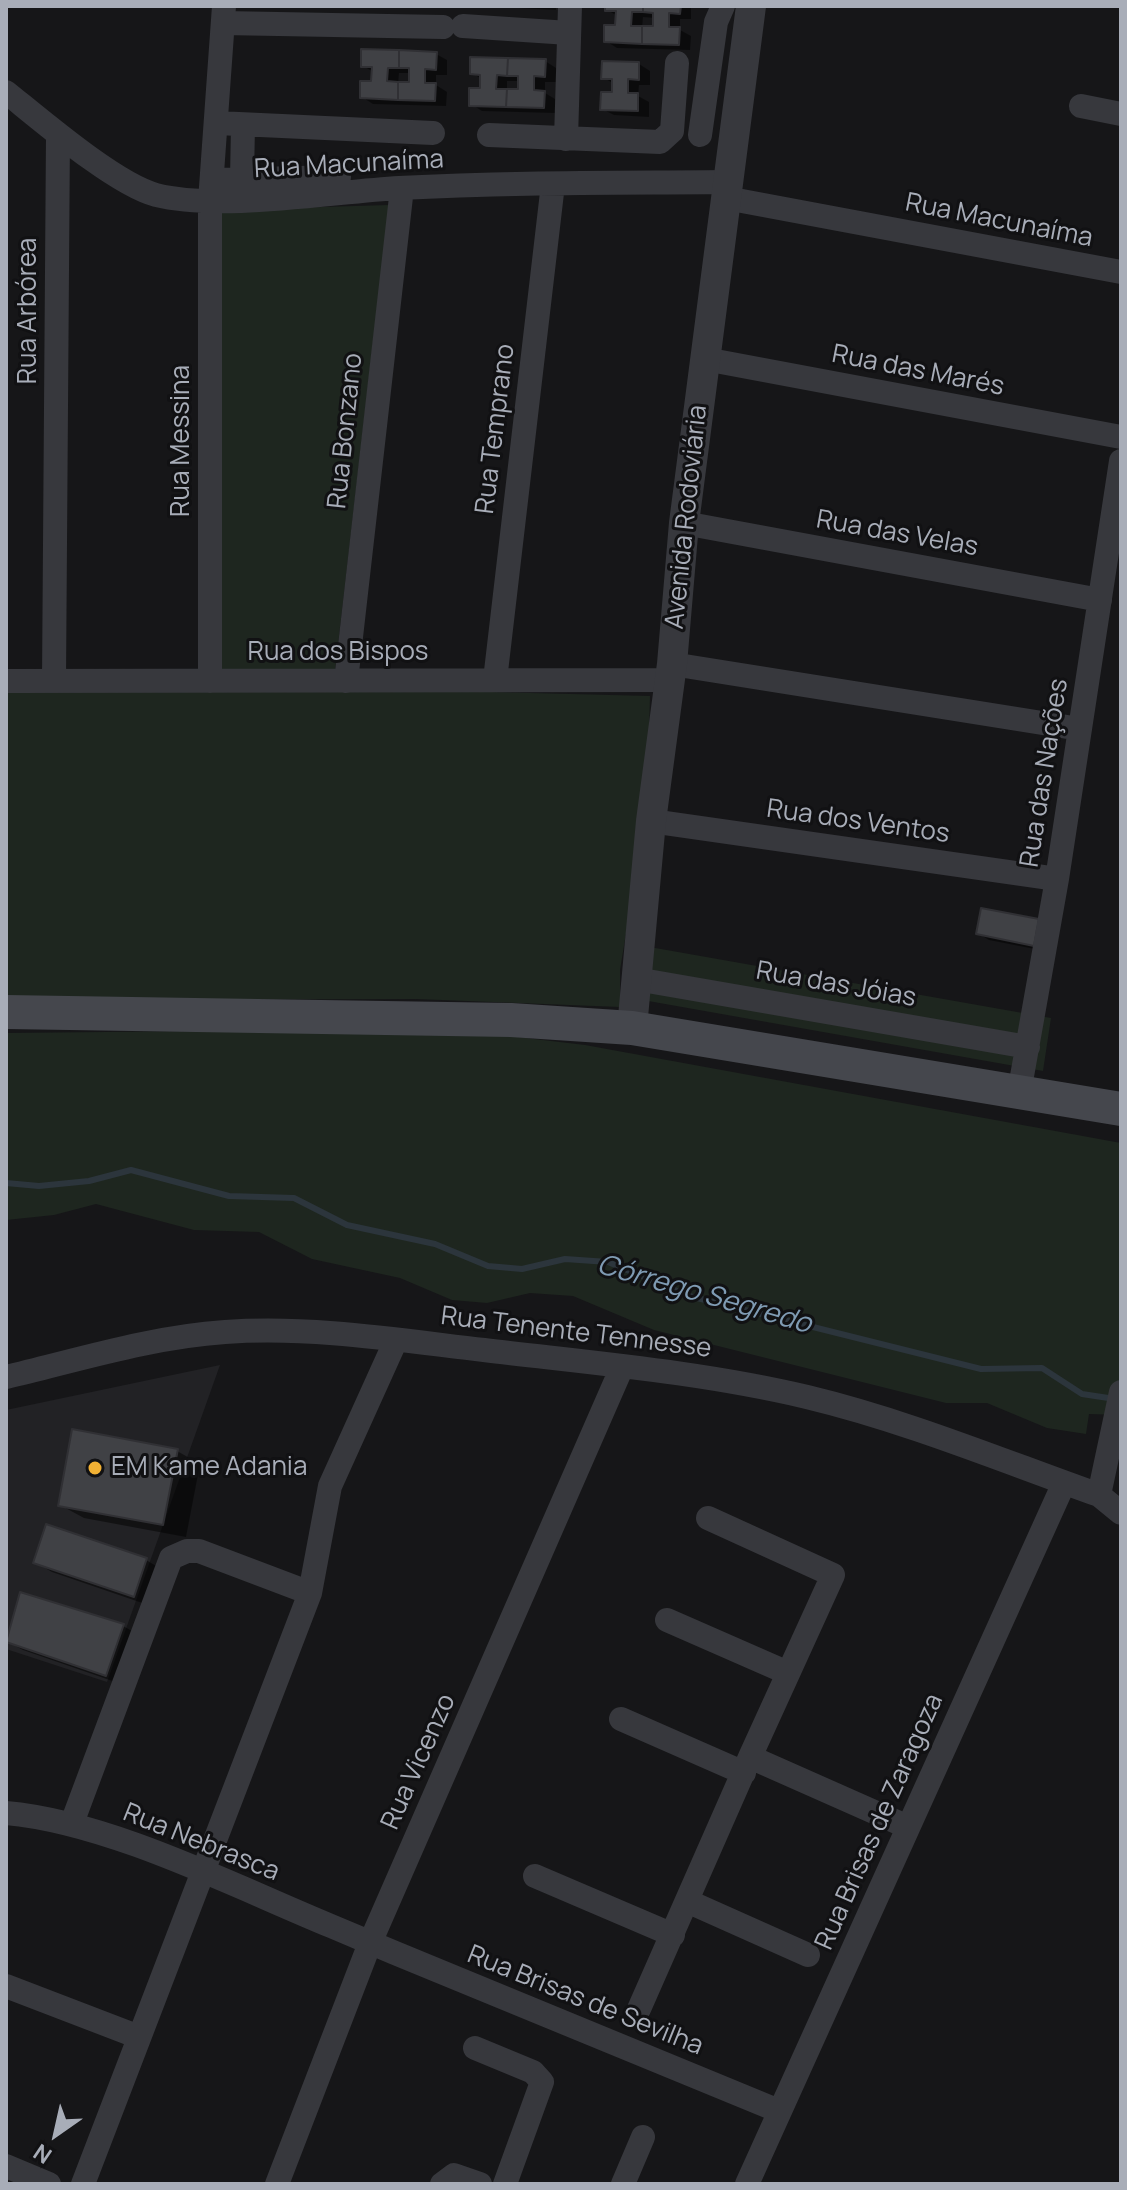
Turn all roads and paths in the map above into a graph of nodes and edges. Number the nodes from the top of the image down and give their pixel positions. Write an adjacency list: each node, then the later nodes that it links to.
1 (570, 6): 5 (street)
2 (723, 6): 9 (street)
3 (751, 6): 20 (street, Avenida Rodoviária)
4 (224, 15): 5 (street); 12 (street, Rua Messina)
5 (569, 33): 19 (street)
6 (677, 63): 8 (street)
7 (6, 92): 16 (street, Rua Macunaíma)
8 (674, 101): 9 (street); 14 (street)
9 (704, 106): 18 (street)
10 (1081, 106): 11 (street)
11 (1121, 114)
12 (217, 123): 13 (street); 24 (street, Rua Messina)
13 (243, 125): 15 (street); 21 (street)
14 (672, 131): 18 (street); 19 (street)
15 (433, 133)
16 (58, 134): 24 (street, Rua Macunaíma); 34 (street, Rua Arbórea)
17 (489, 135): 19 (street)
18 (700, 135): 20 (street)
19 (566, 139)
20 (734, 139): 25 (street, Avenida Rodoviária)
21 (242, 179): 24 (street); 26 (street)
22 (553, 184): 23 (street, Rua Macunaíma); 25 (street, Rua Macunaíma); 35 (street, Rua Temprano)
23 (402, 188): 26 (street, Rua Macunaíma); 38 (street, Rua Bonzano)
24 (211, 190): 26 (street, Rua Macunaíma); 37 (street, Rua Messina)
25 (727, 190): 27 (street, Rua Macunaíma); 28 (street, Avenida Rodoviária)
26 (349, 192)
27 (1121, 272)
28 (705, 359): 29 (street, Rua das Marés); 31 (street, Avenida Rodoviária)
29 (1121, 437)
30 (1121, 461): 32 (street, Rua das Nações)
31 (684, 523): 32 (street, Rua das Velas); 33 (street, Avenida Rodoviária)
32 (1100, 600): 39 (street, Rua das Nações)
33 (671, 672): 35 (street, Rua dos Bispos); 39 (street, Rua dos Bispos); 40 (street, Avenida Rodoviária)
34 (54, 680): 36 (street, Rua dos Bispos); 37 (street, Rua dos Bispos)
35 (495, 680): 38 (street, Rua dos Bispos)
36 (6, 681)
37 (210, 681): 38 (street, Rua dos Bispos)
38 (346, 681)
39 (1080, 729): 41 (street, Rua das Nações)
40 (651, 821): 41 (street, Rua dos Ventos); 42 (street, Avenida Rodoviária)
41 (1057, 879): 45 (street, Rua das Nações)
42 (636, 979): 44 (street, Avenida Rodoviária); 45 (street, Rua das Jóias)
43 (6, 1012): 44 (main road)
44 (632, 1028): 46 (main road)
45 (1028, 1047): 46 (street, Rua das Nações)
46 (1019, 1093): 47 (main road)
47 (1121, 1109)
48 (396, 1340): 49 (street, Rua Tenente Tennesse); 50 (street, Rua Tenente Tennesse); 56 (street)
49 (622, 1367): 52 (street, Rua Tenente Tennesse); 68 (street, Rua Vicenzo)
50 (6, 1377)
51 (1121, 1392): 53 (street)
52 (1064, 1483): 53 (street, Rua Tenente Tennesse); 63 (street, Rua Brisas de Zaragoza)
53 (1099, 1495): 54 (street, Rua Tenente Tennesse)
54 (1121, 1513)
55 (708, 1518): 58 (street)
56 (310, 1593): 62 (street); 64 (street)
57 (667, 1620): 58 (street)
58 (788, 1673): 60 (street)
59 (621, 1719): 60 (street)
60 (747, 1765): 63 (street); 66 (street)
61 (6, 1813): 62 (street, Rua Nebrasca)
62 (72, 1823): 64 (street, Rua Nebrasca)
63 (908, 1827): 74 (street, Rua Brisas de Zaragoza)
64 (205, 1873): 68 (street, Rua Nebrasca); 72 (street)
65 (535, 1876): 67 (street)
66 (687, 1901): 67 (street); 69 (street)
67 (673, 1935): 71 (street)
68 (370, 1943): 74 (street, Rua Brisas de Sevilha); 79 (street, Rua Vicenzo)
69 (808, 1955)
70 (6, 1986): 72 (street)
71 (639, 2009)
72 (139, 2037): 78 (street)
73 (475, 2048): 82 (street)
74 (779, 2111): 84 (street, Rua Brisas de Zaragoza)
75 (643, 2137): 83 (street)
76 (6, 2166): 77 (street)
77 (49, 2184)
78 (83, 2184)
79 (277, 2184)
80 (442, 2184): 81 (street)
81 (480, 2184)
82 (505, 2184)
83 (623, 2184)
84 (747, 2184)

